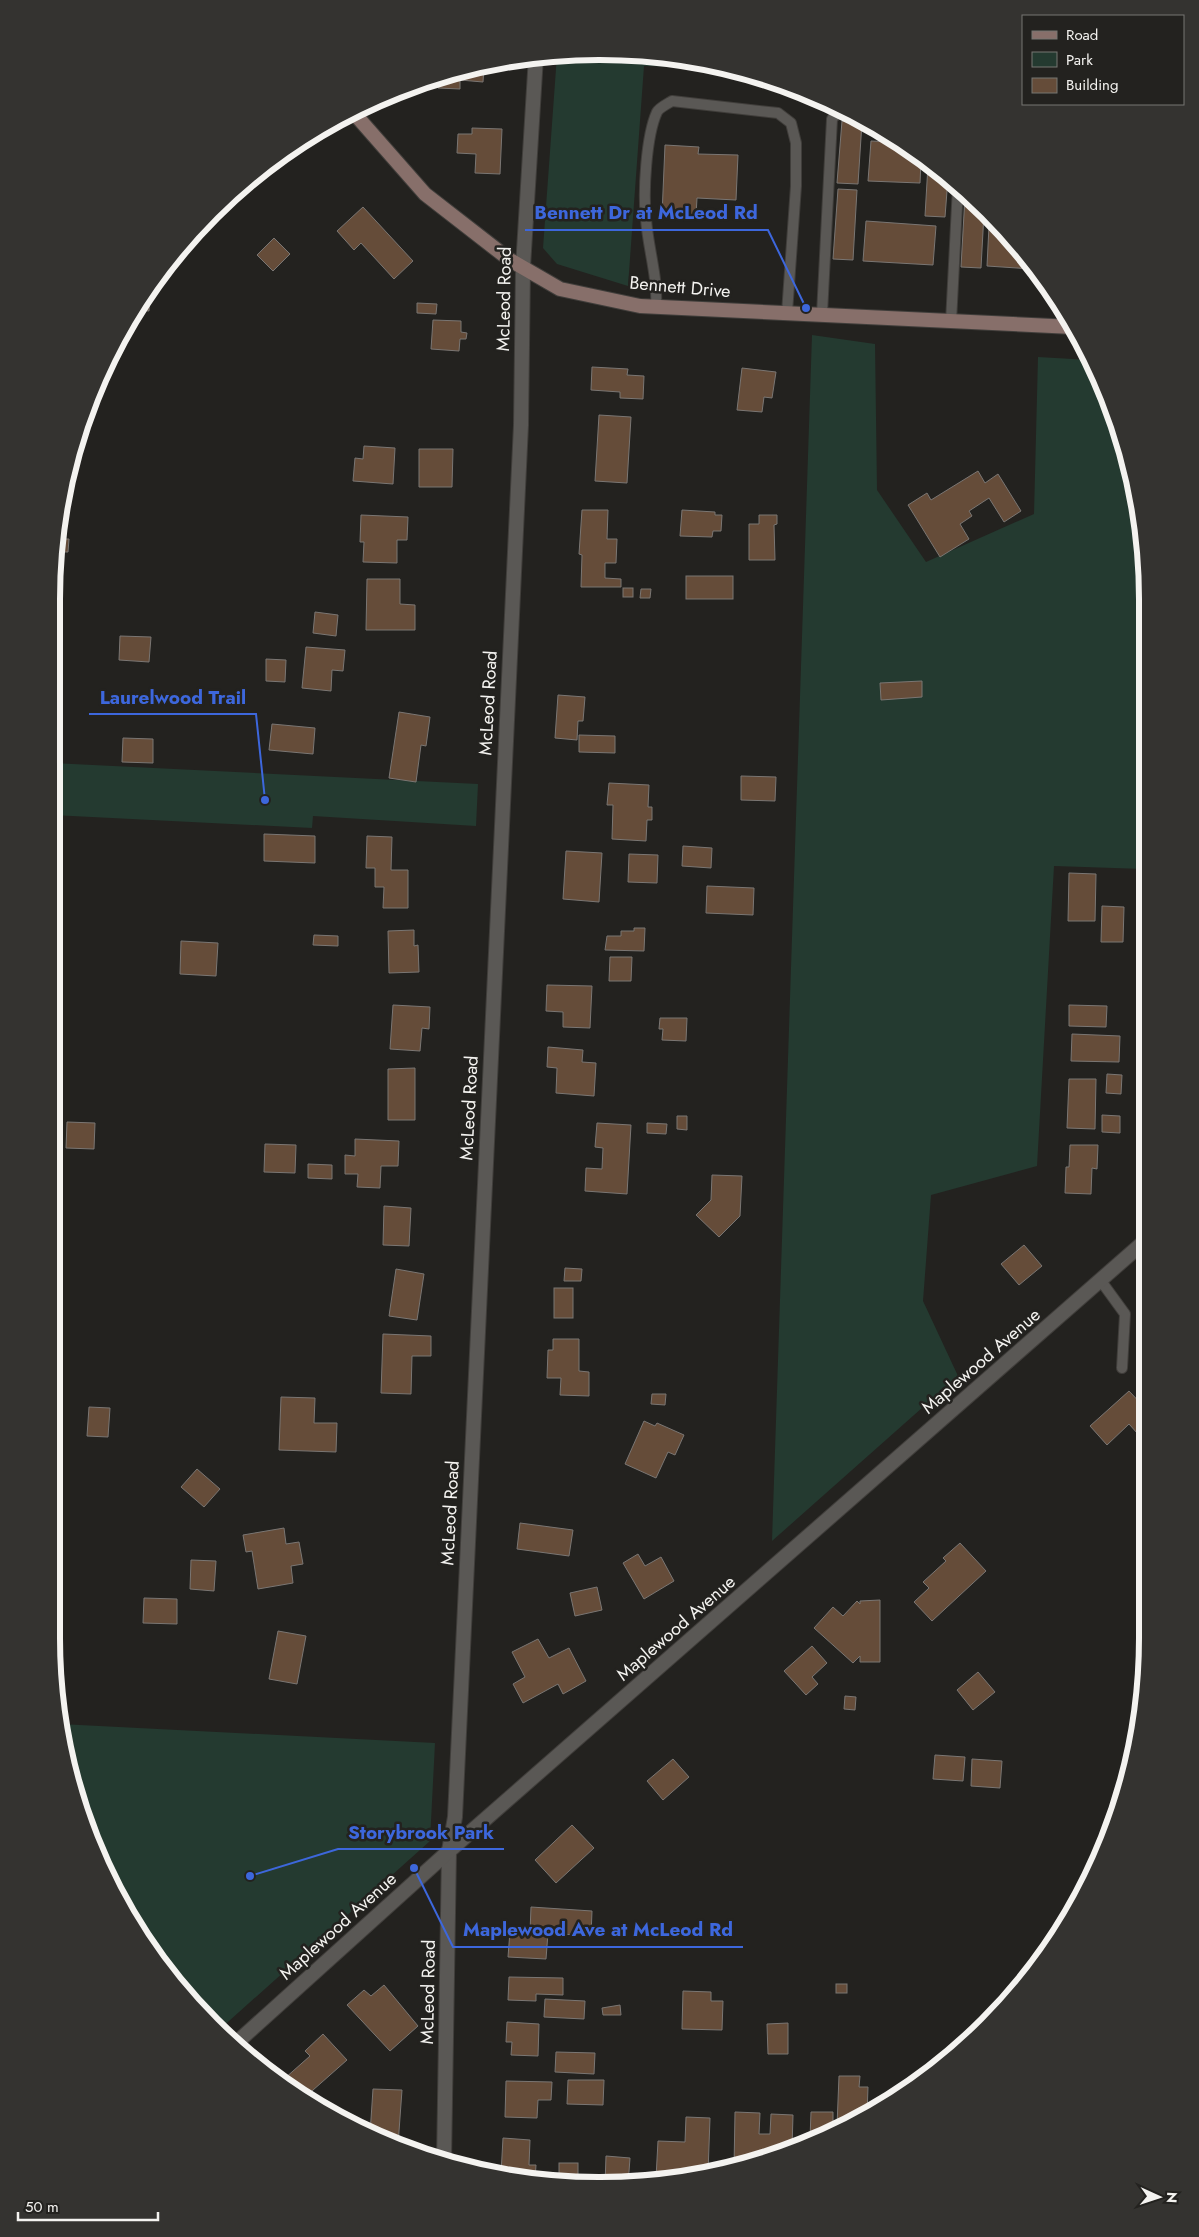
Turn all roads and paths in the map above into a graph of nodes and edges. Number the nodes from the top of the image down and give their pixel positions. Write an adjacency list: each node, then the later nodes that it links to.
1 (535, 64): 5 (street, McLeod Road)
2 (836, 115): 8 (lane)
3 (358, 118): 5 (main road, Bennett Drive)
4 (957, 196): 9 (lane)
5 (523, 267): 6 (main road, Bennett Drive); 14 (street, McLeod Road)
6 (656, 306): 7 (main road, Bennett Drive); 7 (lane)
7 (787, 313): 8 (main road, Bennett Drive)
8 (822, 314): 9 (main road, Bennett Drive)
9 (951, 322): 10 (main road, Bennett Drive)
10 (1065, 328)
11 (1139, 1246): 12 (street, Maplewood Avenue)
12 (1101, 1281): 13 (lane); 14 (street, Maplewood Avenue)
13 (1122, 1368)
14 (449, 1851): 15 (street, Maplewood Avenue); 16 (street, McLeod Road)
15 (241, 2040)
16 (444, 2154)

